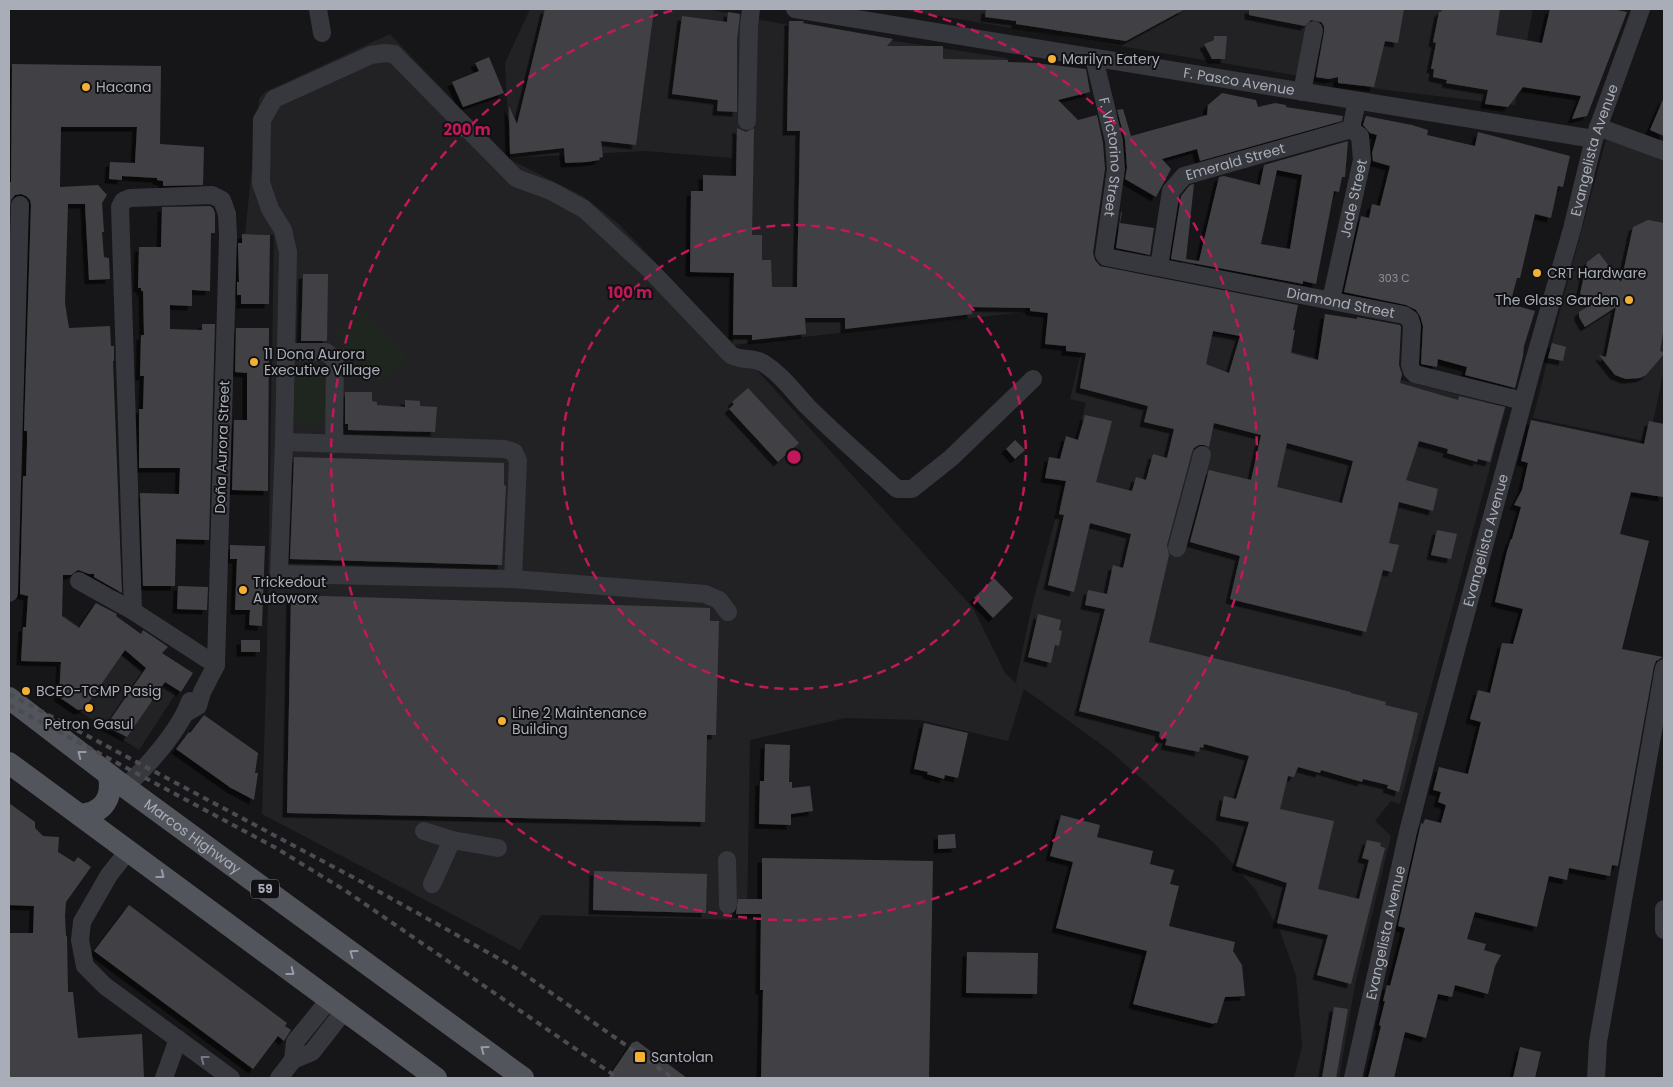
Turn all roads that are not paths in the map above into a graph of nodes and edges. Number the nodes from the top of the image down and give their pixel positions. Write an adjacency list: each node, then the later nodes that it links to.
1 (318, 9): 7 (street)
2 (751, 9): 11 (street)
3 (795, 9): 5 (street, F. Pasco Avenue)
4 (1641, 9): 13 (street, Evangelista Avenue)
5 (864, 14): 8 (street, F. Pasco Avenue)
6 (1314, 30): 9 (street)
7 (322, 33)
8 (1094, 58): 9 (street, F. Pasco Avenue); 16 (street, F. Victorino Street)
9 (1302, 92): 10 (street, F. Pasco Avenue)
10 (1357, 100): 12 (street); 13 (street, F. Pasco Avenue)
11 (747, 120)
12 (1351, 129): 17 (street, Emerald Street); 18 (street, Jade Street)
13 (1596, 133): 14 (street, F. Pasco Avenue); 21 (street, Evangelista Avenue)
14 (1664, 151)
15 (20, 205): 28 (street)
16 (1106, 257): 17 (street, Diamond Street)
17 (1159, 267): 18 (street, Diamond Street)
18 (1331, 300): 21 (street, Diamond Street)
19 (286, 352): 20 (street); 22 (street); 23 (street)
20 (1033, 379)
21 (1523, 401): 54 (street, Evangelista Avenue)
22 (284, 442): 23 (street); 26 (street)
23 (334, 444): 26 (street)
24 (1202, 456): 25 (street)
25 (1177, 548)
26 (513, 579): 30 (street)
27 (79, 581): 29 (street)
28 (9, 593)
29 (133, 611): 31 (street); 31 (street, Doña Aurora Street)
30 (728, 612)
31 (216, 665): 35 (street, Doña Aurora Street)
32 (1664, 668): 55 (street)
33 (9, 698): 35 (main road, Marcos Highway / 59, one-way to 33)
34 (9, 764): 36 (main road)
35 (123, 786): 36 (main road); 38 (main road); 53 (main road, Marcos Highway / 59, one-way to 35)
36 (80, 815): 38 (main road)
37 (424, 831): 39 (street)
38 (104, 833): 41 (main road)
39 (452, 840): 40 (street); 43 (street)
40 (498, 848)
41 (128, 851): 47 (main road, one-way to 47); 48 (street)
42 (727, 860): 44 (street)
43 (432, 884)
44 (728, 905)
45 (1664, 910): 46 (street)
46 (1664, 930)
47 (336, 1005): 51 (street); 52 (main road)
48 (178, 1039): 49 (street); 50 (street, one-way to 48)
49 (164, 1078)
50 (231, 1078)
51 (280, 1078)
52 (436, 1078)
53 (523, 1078)
54 (1353, 1078)
55 (1596, 1078)

